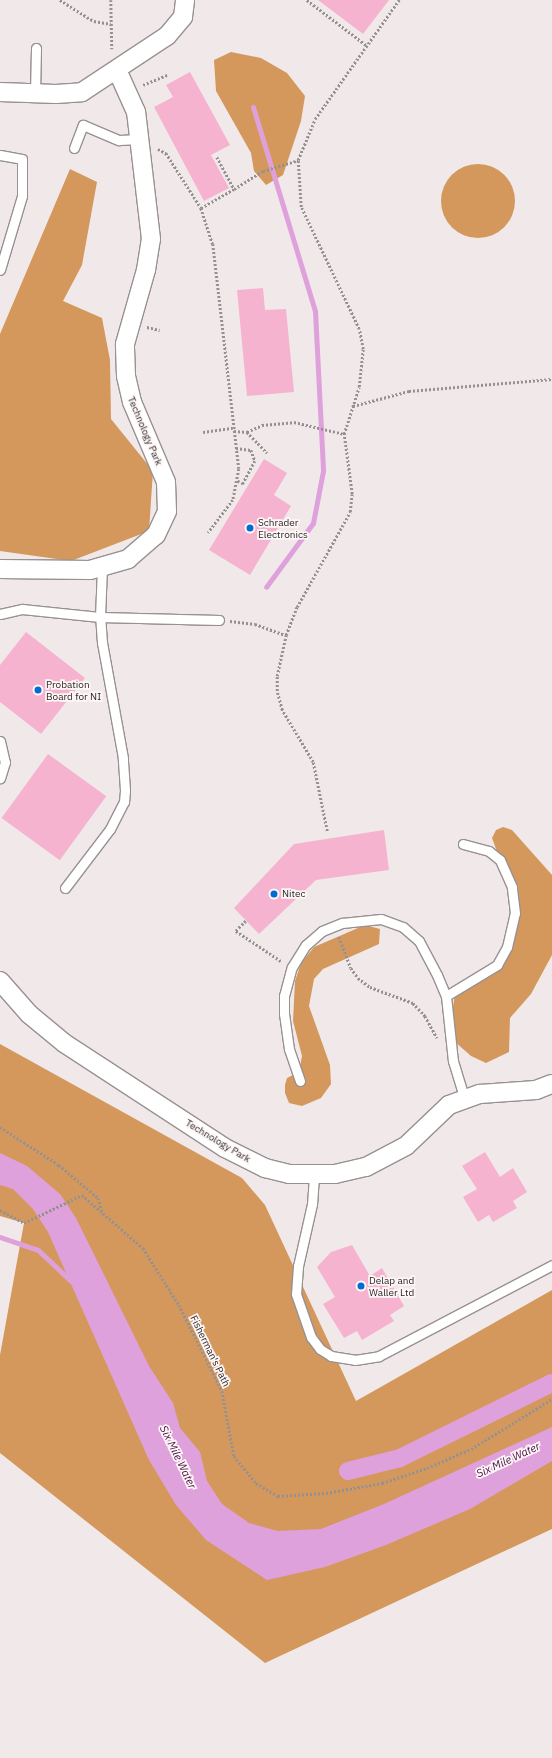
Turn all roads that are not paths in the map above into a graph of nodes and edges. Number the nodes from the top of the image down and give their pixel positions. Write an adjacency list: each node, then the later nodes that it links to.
1 (185, 0): 3 (street)
2 (36, 48): 5 (lane)
3 (117, 70): 5 (street); 6 (street, Technology Park)
4 (0, 92): 5 (street)
5 (35, 93)
6 (140, 139): 7 (lane); 10 (street, Technology Park)
7 (74, 148)
8 (0, 155): 9 (lane)
9 (0, 270)
10 (102, 568): 11 (street, Technology Park); 13 (lane)
11 (0, 569)
12 (0, 614): 13 (lane)
13 (100, 617): 14 (lane); 18 (lane)
14 (219, 620)
15 (0, 741): 16 (lane)
16 (0, 778)
17 (462, 844): 20 (lane)
18 (65, 888)
19 (0, 981): 24 (street, Technology Park)
20 (446, 996): 21 (lane); 23 (lane)
21 (300, 1081)
22 (552, 1084): 23 (street, Technology Park)
23 (464, 1098): 24 (street, Technology Park)
24 (314, 1176): 25 (lane)
25 (552, 1265)

